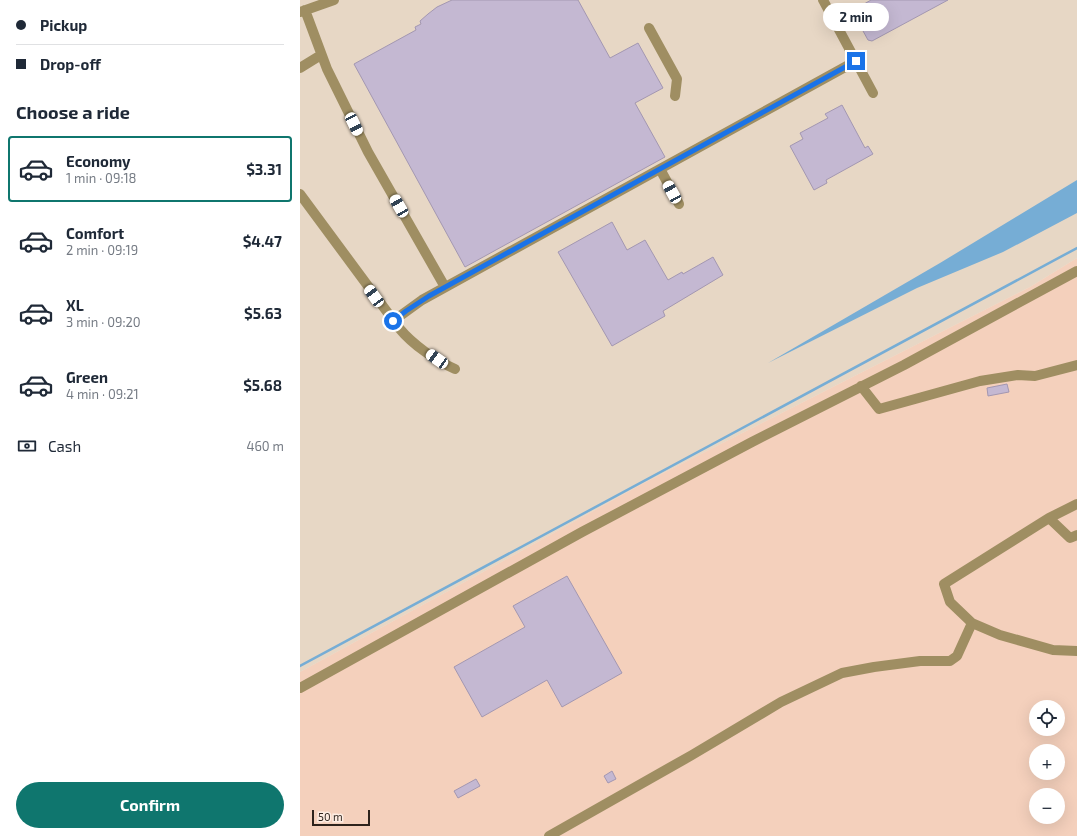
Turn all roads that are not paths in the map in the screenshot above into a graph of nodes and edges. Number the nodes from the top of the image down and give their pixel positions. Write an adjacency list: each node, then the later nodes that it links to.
1 (334, 0): 3 (street)
2 (823, 0): 6 (street)
3 (302, 11): 5 (street)
4 (648, 28): 9 (street)
5 (321, 55): 7 (street); 14 (street)
6 (856, 61): 8 (street); 10 (street)
7 (300, 68)
8 (873, 93)
9 (675, 96)
10 (660, 169): 12 (street); 14 (street)
11 (300, 194): 15 (street)
12 (679, 204)
13 (1077, 271): 18 (street)
14 (445, 288): 15 (street)
15 (393, 321): 17 (street)
16 (1077, 365): 18 (street)
17 (456, 369)
18 (861, 386): 24 (street)
19 (1077, 504): 20 (street)
20 (1049, 518): 21 (street); 22 (street)
21 (1077, 535)
22 (972, 622): 23 (street); 25 (street)
23 (1077, 651)
24 (300, 688)
25 (549, 836)

